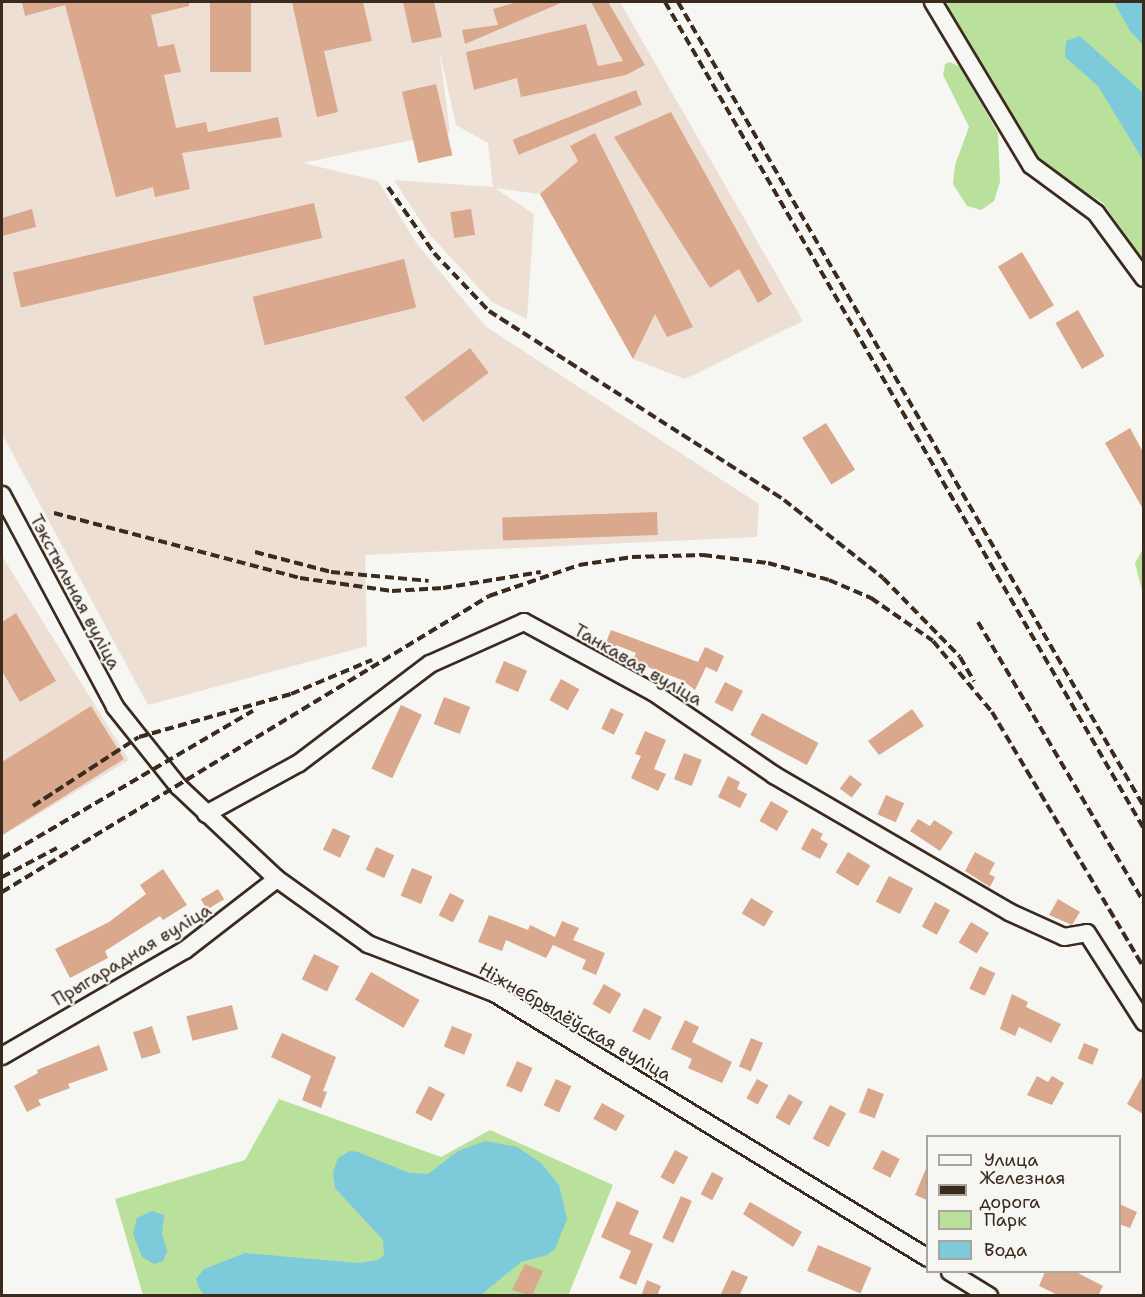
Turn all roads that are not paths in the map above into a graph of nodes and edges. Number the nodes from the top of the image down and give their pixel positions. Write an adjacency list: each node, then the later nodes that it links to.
1 (933, 2): 2 (street)
2 (1143, 278)
3 (2, 495): 4 (street, Тэкстыльная вуліца)
4 (115, 707): 5 (street, Ніжнебрылёўская вуліца)
5 (206, 814): 6 (street, Ніжнебрылёўская вуліца); 7 (street, Танкавая вуліца)
6 (277, 879): 8 (street, Прыгарадная вуліца); 9 (street, Ніжнебрылёўская вуліца)
7 (1143, 1022)
8 (2, 1056)
9 (926, 1257)
10 (952, 1273): 11 (street)
11 (989, 1296)

